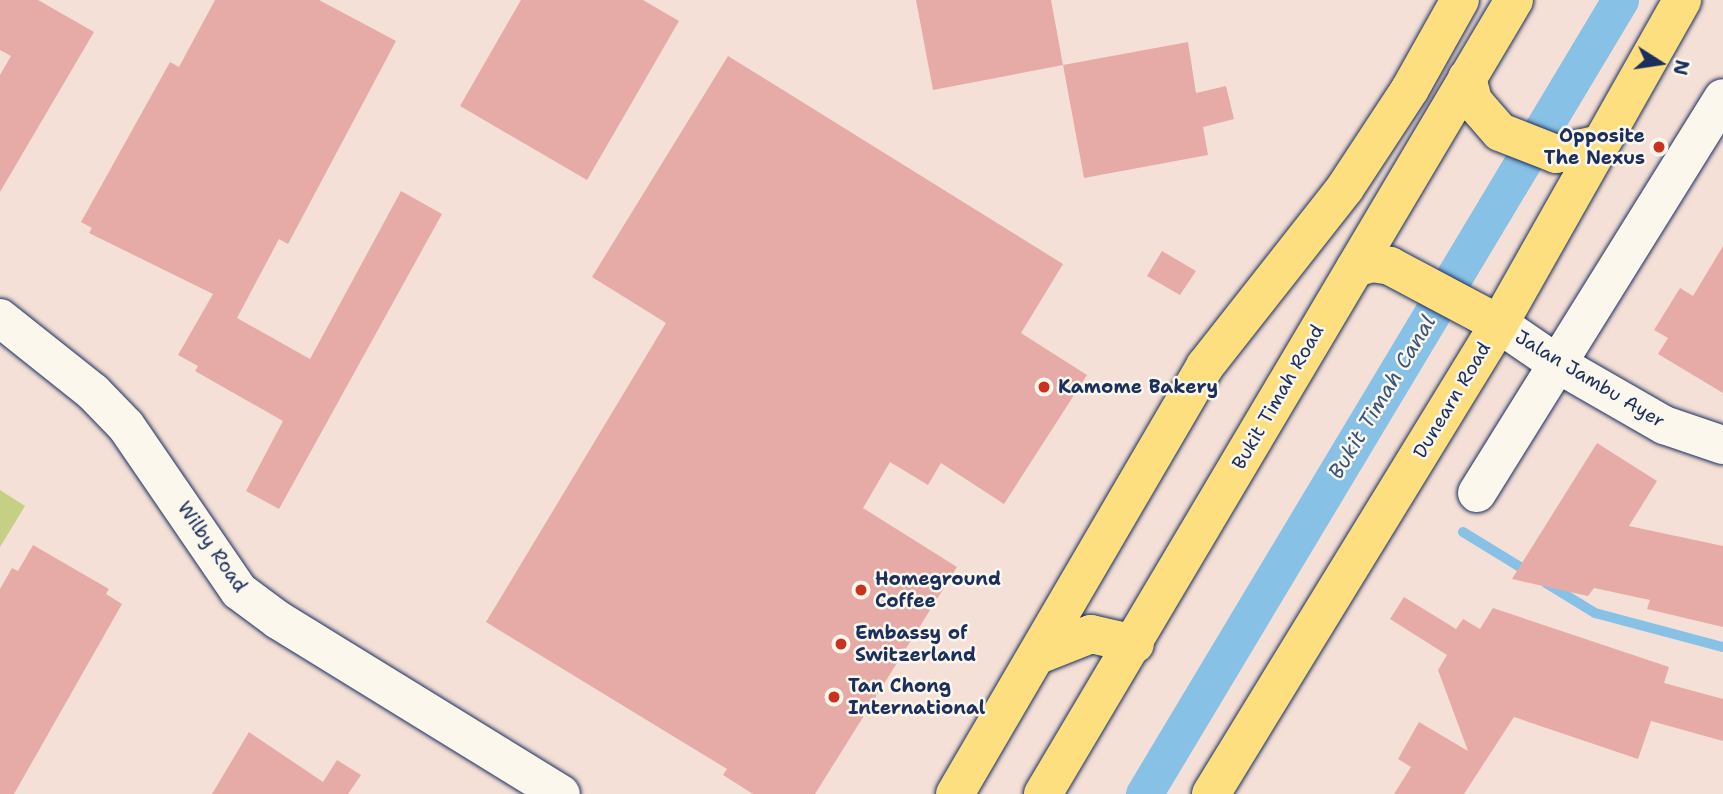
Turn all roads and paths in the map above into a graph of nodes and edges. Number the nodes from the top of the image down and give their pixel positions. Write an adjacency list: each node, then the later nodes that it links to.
1 (1460, 0): 14 (highway)
2 (1514, 0): 4 (highway, Bukit Timah Road)
3 (1682, 0): 6 (highway, Dunearn Road)
4 (1467, 78): 6 (highway); 7 (highway, Bukit Timah Road)
5 (1723, 98): 10 (street)
6 (1600, 144): 8 (highway, Dunearn Road)
7 (1355, 268): 8 (highway); 13 (highway, Bukit Timah Road)
8 (1499, 324): 10 (street, Jalan Jambu Ayer); 18 (highway, Dunearn Road)
9 (2, 326): 15 (street, Wilby Road)
10 (1556, 363): 11 (street, Jalan Jambu Ayer); 12 (street)
11 (1723, 445)
12 (1477, 493)
13 (1135, 644): 14 (highway); 17 (highway, Bukit Timah Road)
14 (1038, 655): 16 (highway)
15 (561, 794)
16 (956, 794)
17 (1043, 794)
18 (1211, 794)

